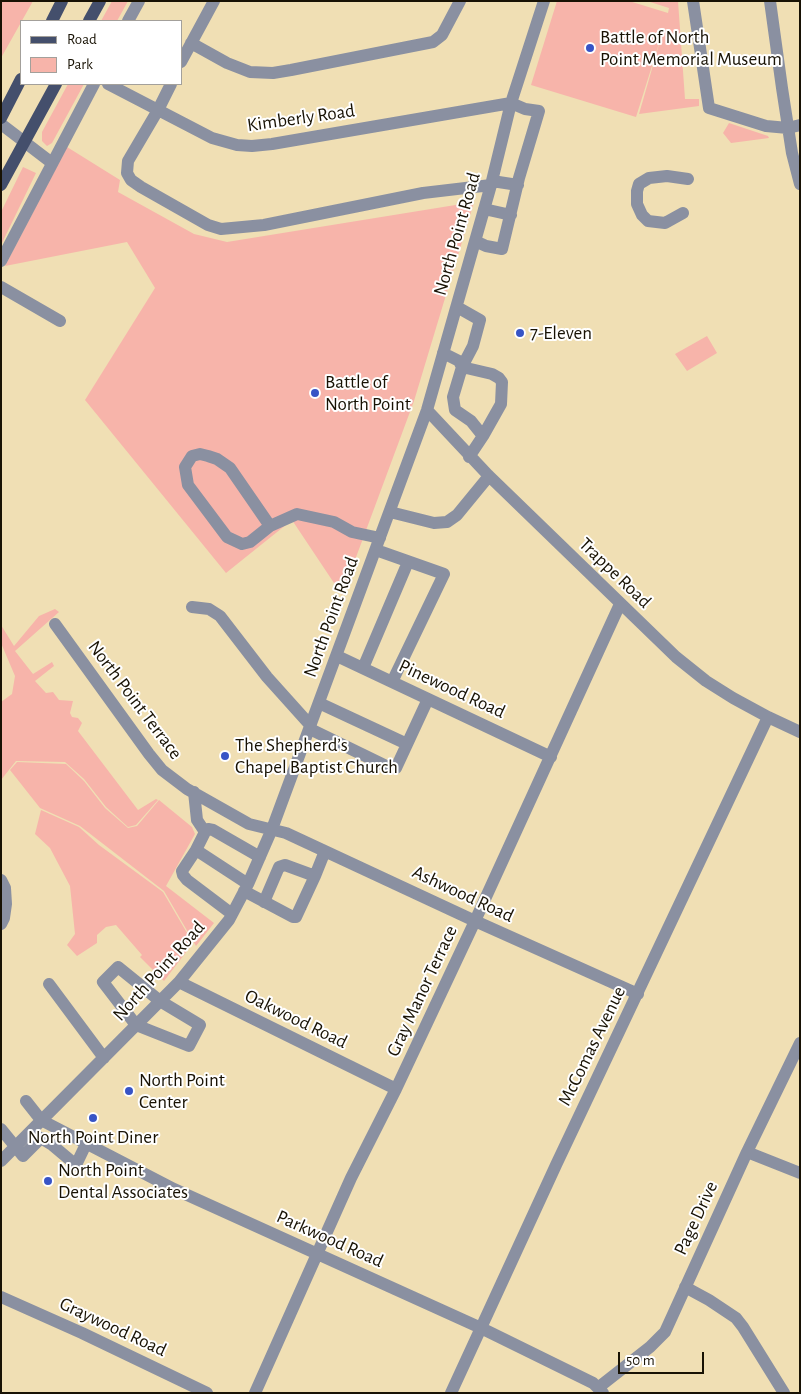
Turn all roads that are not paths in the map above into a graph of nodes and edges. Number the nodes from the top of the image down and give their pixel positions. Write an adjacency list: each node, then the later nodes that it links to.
1 (62, 1): 9 (main road)
2 (100, 1): 10 (main road)
3 (139, 1): 11 (street)
4 (214, 1): 12 (street)
5 (460, 1): 12 (street)
6 (544, 1): 19 (street, North Point Road)
7 (693, 1): 23 (street)
8 (770, 1): 23 (street)
9 (52, 20)
10 (90, 20)
11 (129, 20)
12 (191, 43): 13 (street)
13 (182, 60)
14 (20, 81): 21 (main road)
15 (55, 85): 24 (main road)
16 (94, 85): 25 (street)
17 (110, 85): 20 (street, Kimberly Road)
18 (170, 85): 20 (street)
19 (511, 103): 20 (street, Kimberly Road); 27 (street, North Point Road); 30 (street)
20 (158, 110): 27 (street)
21 (1, 118)
22 (1, 124): 24 (street)
23 (794, 126): 28 (street)
24 (24, 143): 25 (street); 29 (main road)
25 (52, 163): 35 (street)
26 (688, 179): 32 (street)
27 (492, 183): 30 (street); 31 (street, North Point Road)
28 (800, 184)
29 (1, 185)
30 (518, 185): 33 (street)
31 (484, 209): 33 (street); 34 (street, North Point Road)
32 (683, 213)
33 (511, 215): 34 (street)
34 (475, 242): 37 (street, North Point Road)
35 (1, 261)
36 (1, 287): 38 (street)
37 (456, 307): 39 (street, North Point Road); 40 (street)
38 (60, 321)
39 (443, 353): 40 (street); 41 (street, North Point Road)
40 (462, 368): 42 (street); 42 (street)
41 (427, 410): 43 (street, Trappe Road); 45 (street, North Point Road)
42 (483, 436): 43 (street)
43 (469, 457): 44 (street, Trappe Road)
44 (489, 476): 45 (street); 49 (street, Trappe Road)
45 (390, 512): 47 (street, North Point Road)
46 (270, 526): 46 (street); 47 (street)
47 (378, 544): 48 (street); 52 (street, North Point Road)
48 (408, 562): 53 (street); 54 (street)
49 (620, 604): 57 (street, Trappe Road); 61 (street, Gray Manor Terrace)
50 (192, 607): 58 (street)
51 (55, 624): 62 (street, North Point Terrace)
52 (337, 656): 53 (street, Pinewood Road); 56 (street, North Point Road)
53 (363, 668): 54 (street, Pinewood Road)
54 (392, 682): 55 (street, Pinewood Road)
55 (428, 699): 60 (street); 61 (street, Pinewood Road)
56 (319, 703): 58 (street, North Point Road); 60 (street)
57 (768, 717): 59 (street, Trappe Road); 77 (street, McComas Avenue)
58 (310, 728): 60 (street); 63 (street, North Point Road)
59 (800, 732)
60 (407, 744)
61 (551, 757): 73 (street, Gray Manor Terrace)
62 (194, 792): 63 (street, North Point Terrace); 64 (street)
63 (272, 830): 66 (street, Ashwood Road); 67 (street, North Point Road)
64 (205, 832): 65 (street); 67 (street)
65 (196, 850): 70 (street); 72 (street)
66 (326, 851): 68 (street); 73 (street, Ashwood Road)
67 (260, 857): 70 (street, North Point Road)
68 (314, 876): 71 (street); 71 (street)
69 (1, 880): 74 (street)
70 (246, 888): 71 (street); 72 (street, North Point Road)
71 (264, 902)
72 (232, 914): 75 (street, North Point Road)
73 (475, 921): 77 (street, Ashwood Road); 82 (street, Gray Manor Terrace)
74 (1, 924)
75 (179, 982): 78 (street, North Point Road); 82 (street, Oakwood Road)
76 (49, 984): 81 (street)
77 (638, 994): 94 (street, McComas Avenue)
78 (160, 1001): 79 (street, North Point Road); 79 (street); 79 (street)
79 (136, 1025): 81 (street, North Point Road)
80 (800, 1043): 88 (street, Page Drive)
81 (104, 1058): 84 (street, North Point Road)
82 (396, 1089): 91 (street, Gray Manor Terrace)
83 (26, 1101): 84 (street)
84 (41, 1120): 86 (street, Parkwood Road); 87 (street, North Point Road)
85 (1, 1130): 87 (street)
86 (86, 1144): 87 (street); 91 (street, Parkwood Road)
87 (15, 1147): 89 (street, North Point Road)
88 (747, 1152): 90 (street); 92 (street, Page Drive)
89 (1, 1161)
90 (800, 1173)
91 (317, 1254): 94 (street, Parkwood Road); 97 (street, Gray Manor Terrace)
92 (685, 1287): 95 (street, Page Drive); 99 (street)
93 (1, 1297): 96 (street, Graywood Road)
94 (481, 1328): 95 (street, Parkwood Road); 98 (street, McComas Avenue)
95 (601, 1390)
96 (208, 1393)
97 (255, 1393)
98 (451, 1393)
99 (784, 1393)

